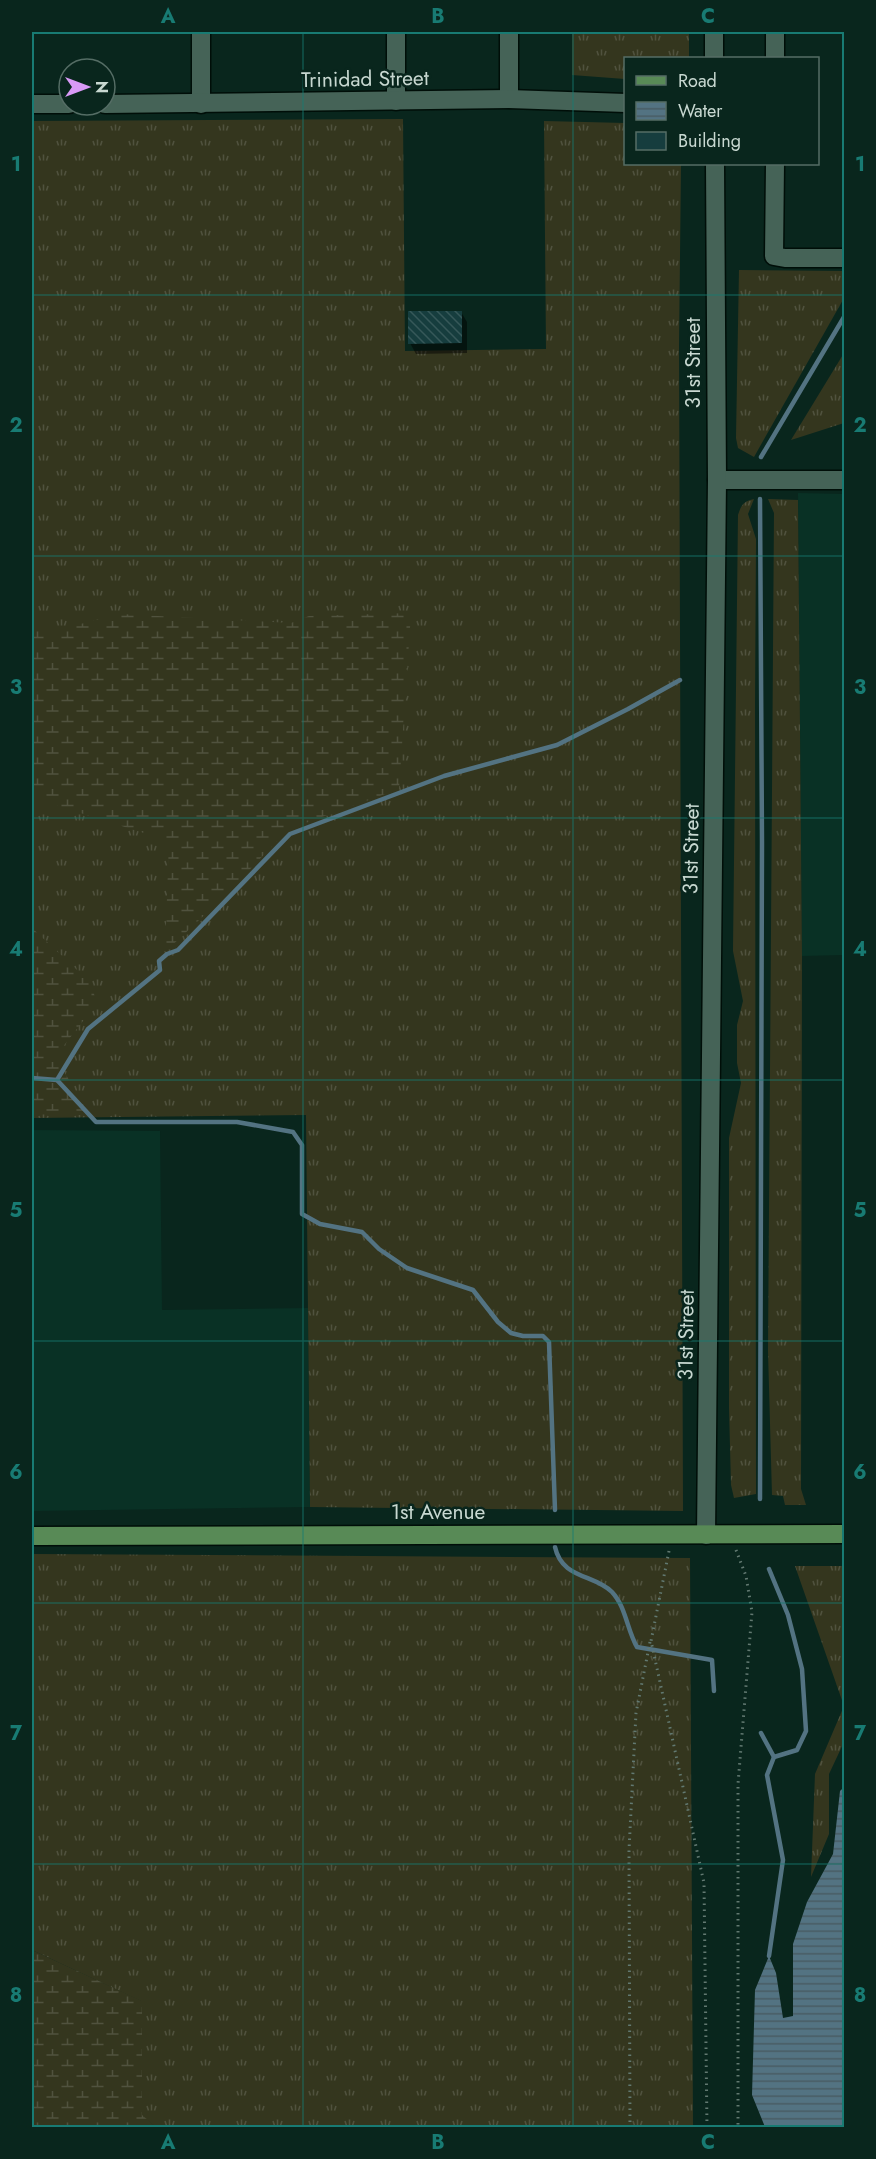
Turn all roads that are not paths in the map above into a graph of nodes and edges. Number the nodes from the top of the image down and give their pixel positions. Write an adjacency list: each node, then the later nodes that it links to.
1 (201, 32): 14 (street)
2 (396, 32): 9 (street)
3 (509, 32): 8 (street)
4 (714, 32): 6 (street)
5 (775, 32): 7 (street)
6 (714, 57)
7 (775, 57)
8 (509, 99): 9 (street, Trinidad Street); 10 (street, Trinidad Street)
9 (396, 100): 14 (street, Trinidad Street)
10 (624, 103)
11 (32, 104): 12 (street)
12 (57, 104)
13 (117, 104): 14 (street, Trinidad Street)
14 (201, 104)
15 (715, 165): 18 (street, 31st Street)
16 (775, 165): 17 (street)
17 (844, 258)
18 (717, 480): 19 (street); 20 (street, 31st Street)
19 (844, 480)
20 (706, 1534): 21 (main road, 1st Avenue); 22 (main road, 1st Avenue)
21 (844, 1534)
22 (32, 1536)

